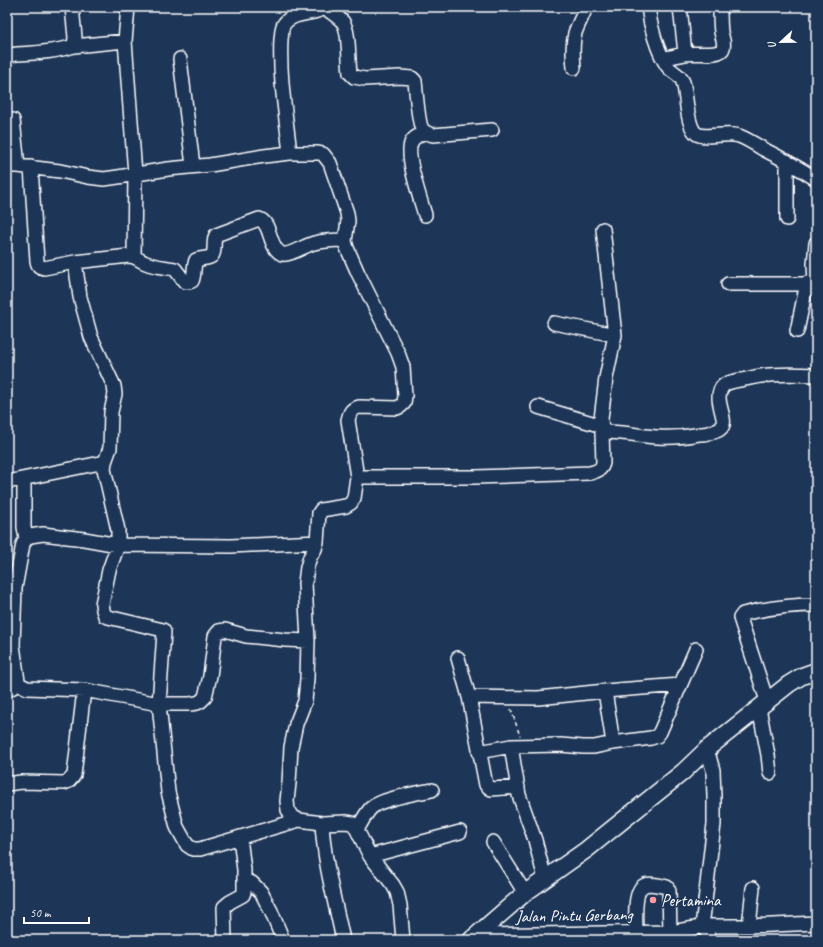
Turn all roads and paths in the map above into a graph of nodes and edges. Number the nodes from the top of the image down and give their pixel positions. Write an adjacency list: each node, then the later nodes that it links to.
1 (72, 7): 9 (street)
2 (128, 7): 8 (street)
3 (326, 7): 17 (street); 18 (street)
4 (586, 7): 14 (street)
5 (648, 7): 12 (street)
6 (680, 7): 10 (street)
7 (720, 7): 10 (street)
8 (125, 41): 9 (street); 23 (street)
9 (74, 46): 11 (street)
10 (685, 53): 12 (street)
11 (7, 55)
12 (663, 58): 19 (street)
13 (180, 59): 21 (street)
14 (574, 68)
15 (13, 120): 20 (street)
16 (492, 130): 17 (street)
17 (425, 132): 25 (street)
18 (290, 153): 21 (street); 28 (street)
19 (787, 161): 24 (street); 26 (street)
20 (13, 166): 22 (street)
21 (193, 166): 23 (street)
22 (32, 168): 23 (street); 31 (street)
23 (135, 174): 30 (street)
24 (816, 179)
25 (425, 215)
26 (787, 219)
27 (603, 229): 36 (street)
28 (345, 241): 30 (street); 41 (street)
29 (816, 243): 33 (street)
30 (134, 256): 31 (street)
31 (75, 262): 40 (street)
32 (728, 284): 33 (street)
33 (813, 284): 35 (street)
34 (554, 323): 36 (street)
35 (797, 331)
36 (615, 335): 39 (street)
37 (816, 375): 39 (street)
38 (538, 407): 39 (street)
39 (602, 429): 41 (street)
40 (105, 462): 42 (street); 46 (street)
41 (357, 476): 45 (street)
42 (24, 479): 43 (street); 44 (street)
43 (7, 482)
44 (26, 539): 46 (street); 47 (street)
45 (317, 542): 46 (street); 49 (street)
46 (118, 544): 60 (street)
47 (11, 588): 53 (street)
48 (816, 605): 61 (street)
49 (308, 641): 60 (street); 70 (street)
50 (696, 649): 54 (street)
51 (458, 658): 58 (street)
52 (816, 672): 61 (main road)
53 (19, 684): 55 (street); 56 (street)
54 (680, 685): 57 (street); 62 (street)
55 (7, 690)
56 (84, 690): 60 (street); 67 (street)
57 (605, 691): 59 (street); 62 (street)
58 (469, 697): 59 (street); 65 (street)
59 (507, 698): 63 (path)
60 (159, 704): 74 (street)
61 (763, 705): 64 (main road); 66 (street)
62 (614, 743): 63 (street)
63 (517, 746): 65 (street); 68 (street)
64 (707, 749): 78 (main road); 83 (street)
65 (479, 752): 68 (street)
66 (770, 773)
67 (7, 784)
68 (518, 787): 78 (street)
69 (432, 790): 72 (street)
70 (299, 820): 71 (street); 74 (street)
71 (322, 823): 72 (street); 90 (street)
72 (357, 830): 76 (street)
73 (460, 832): 76 (street)
74 (240, 837): 77 (street)
75 (493, 842): 80 (street)
76 (370, 856): 91 (street)
77 (244, 879): 88 (street); 89 (street)
78 (545, 880): 80 (main road)
79 (753, 888): 82 (street)
80 (525, 893): 86 (main road)
81 (816, 923): 82 (street, Jalan Pintu Gerbang)
82 (749, 926): 83 (street, Jalan Pintu Gerbang)
83 (705, 927): 85 (street, Jalan Pintu Gerbang); 92 (street)
84 (636, 932): 85 (street, Jalan Pintu Gerbang); 85 (street); 87 (street, Jalan Pintu Gerbang)
85 (663, 935)
86 (474, 937): 87 (street, Jalan Pintu Gerbang)
87 (610, 937)
88 (225, 940)
89 (284, 940)
90 (343, 940)
91 (403, 940)
92 (707, 940)

